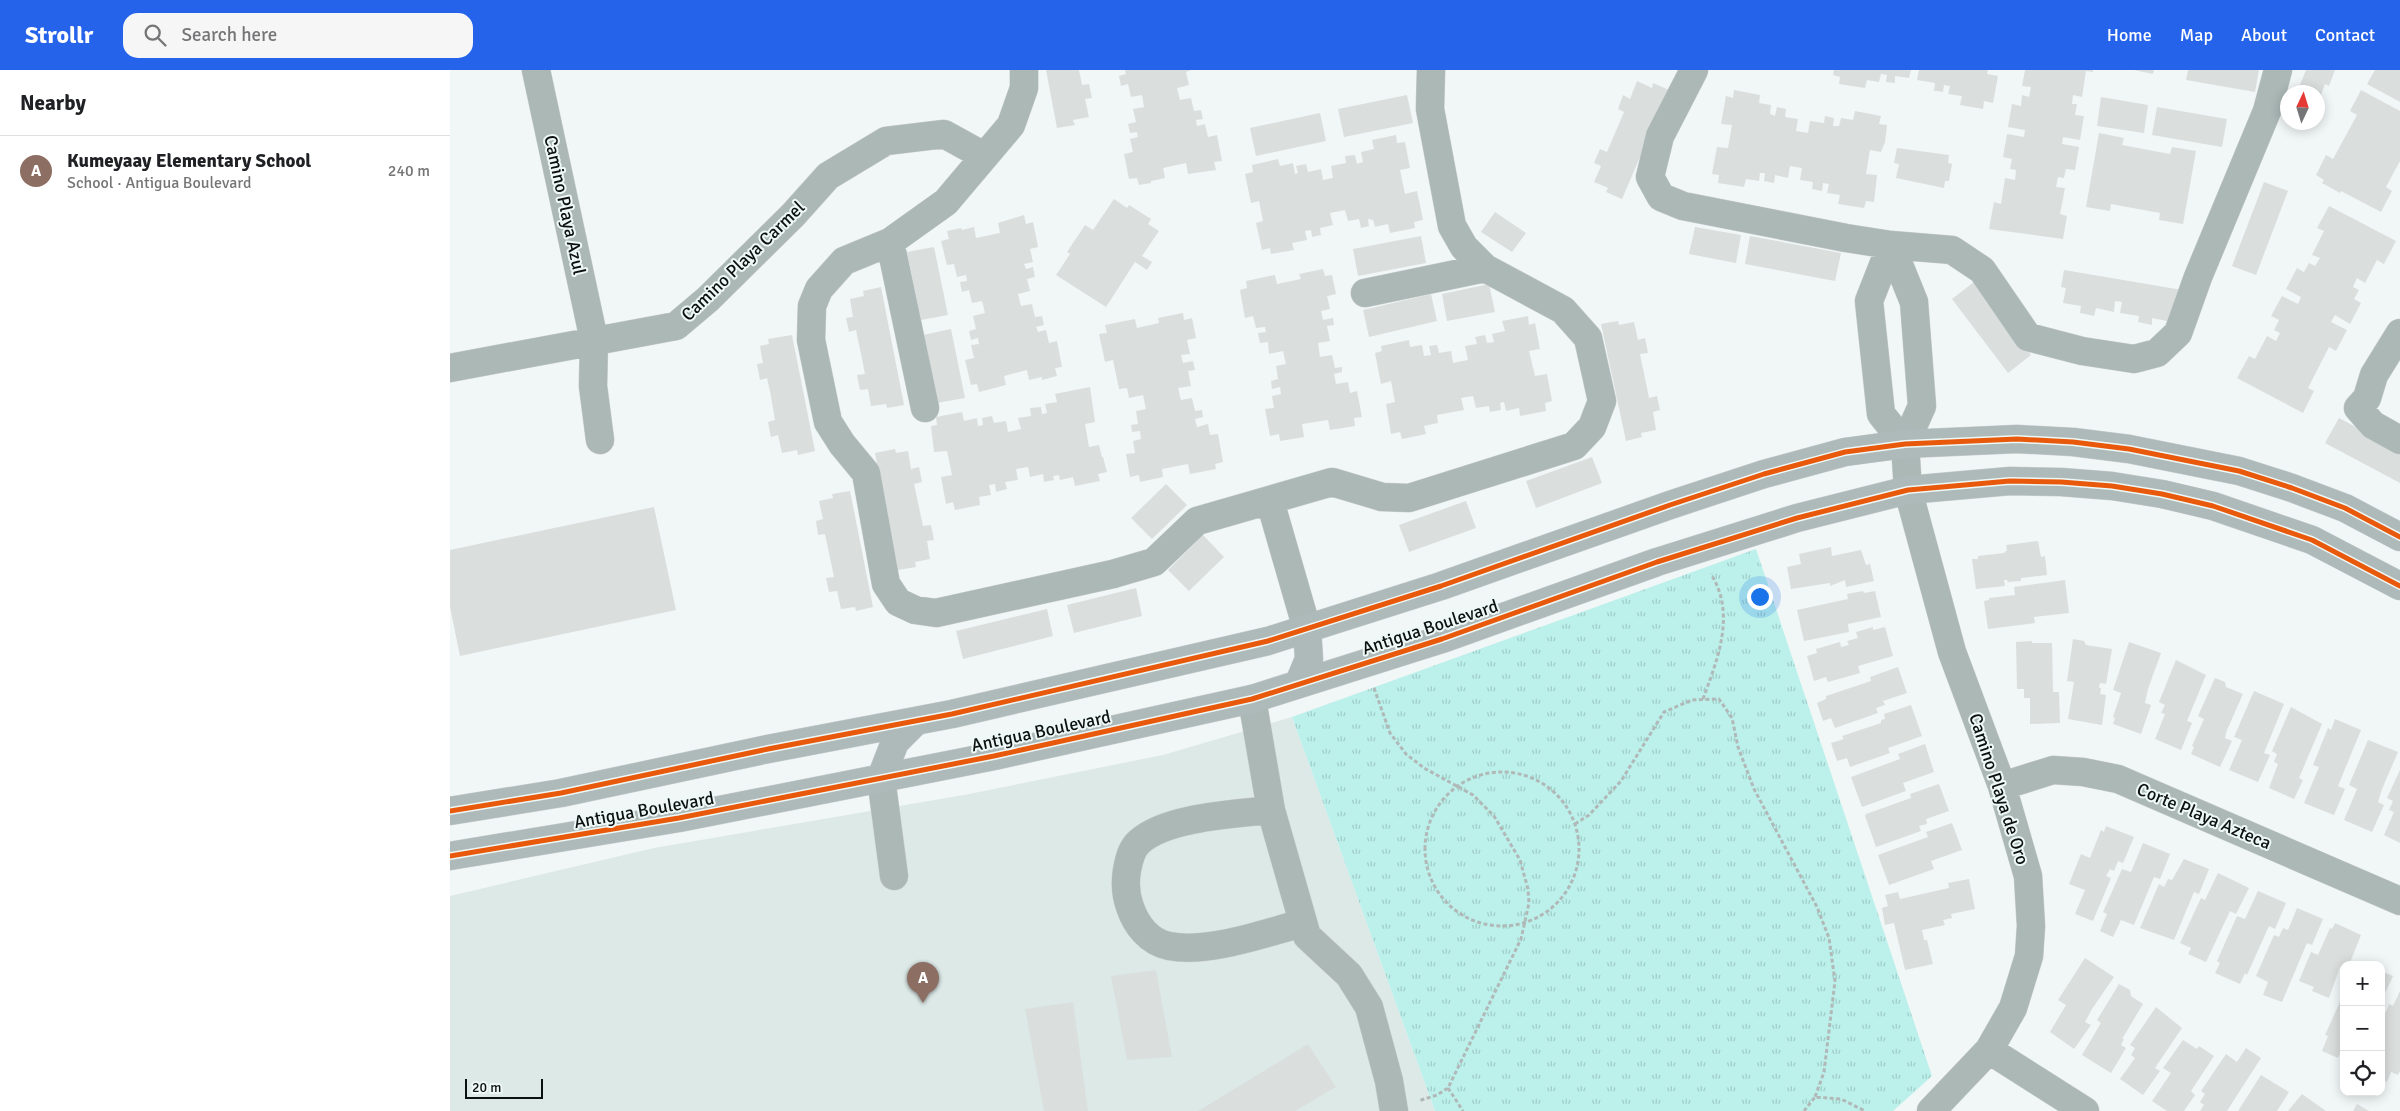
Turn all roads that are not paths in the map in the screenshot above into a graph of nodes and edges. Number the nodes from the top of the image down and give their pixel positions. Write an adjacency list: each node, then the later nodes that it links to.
1 (536, 70): 12 (street, Camino Playa Azul)
2 (1024, 70): 6 (street)
3 (1431, 70): 9 (street)
4 (1694, 70): 8 (street)
5 (2278, 70): 8 (street)
6 (984, 156): 7 (street); 12 (street, Camino Playa Carmel)
7 (890, 242): 14 (street); 19 (street)
8 (1891, 245): 17 (street); 17 (street)
9 (1486, 268): 10 (street); 19 (street)
10 (1365, 293)
11 (2400, 333): 16 (street)
12 (594, 340): 13 (street, Camino Playa Carmel); 15 (street, Camino Playa Azul)
13 (450, 368)
14 (925, 408)
15 (600, 440)
16 (2400, 440)
17 (1905, 444): 18 (street, Camino Playa de Oro); 20 (main road, Antigua Boulevard); 22 (main road, Antigua Boulevard)
18 (1908, 490): 21 (main road, Antigua Boulevard); 23 (main road, Antigua Boulevard); 27 (street, Camino Playa de Oro)
19 (1270, 500): 22 (street)
20 (2400, 537)
21 (2400, 586)
22 (1307, 629): 23 (main road); 25 (main road, Antigua Boulevard)
23 (1299, 683): 24 (main road, Antigua Boulevard)
24 (1252, 699): 26 (main road, Antigua Boulevard); 28 (street)
25 (916, 721): 26 (main road); 29 (main road, Antigua Boulevard)
26 (881, 778): 30 (main road, Antigua Boulevard); 31 (street)
27 (2002, 786): 32 (street, Corte Playa Azteca); 34 (street, Camino Playa de Oro)
28 (1271, 810): 33 (street); 33 (street)
29 (450, 811)
30 (450, 856)
31 (894, 876)
32 (2400, 901)
33 (1303, 923): 35 (street)
34 (1989, 1050): 36 (street, Camino Playa de Oro); 37 (street)
35 (1394, 1110)
36 (1930, 1111)
37 (2085, 1111)

